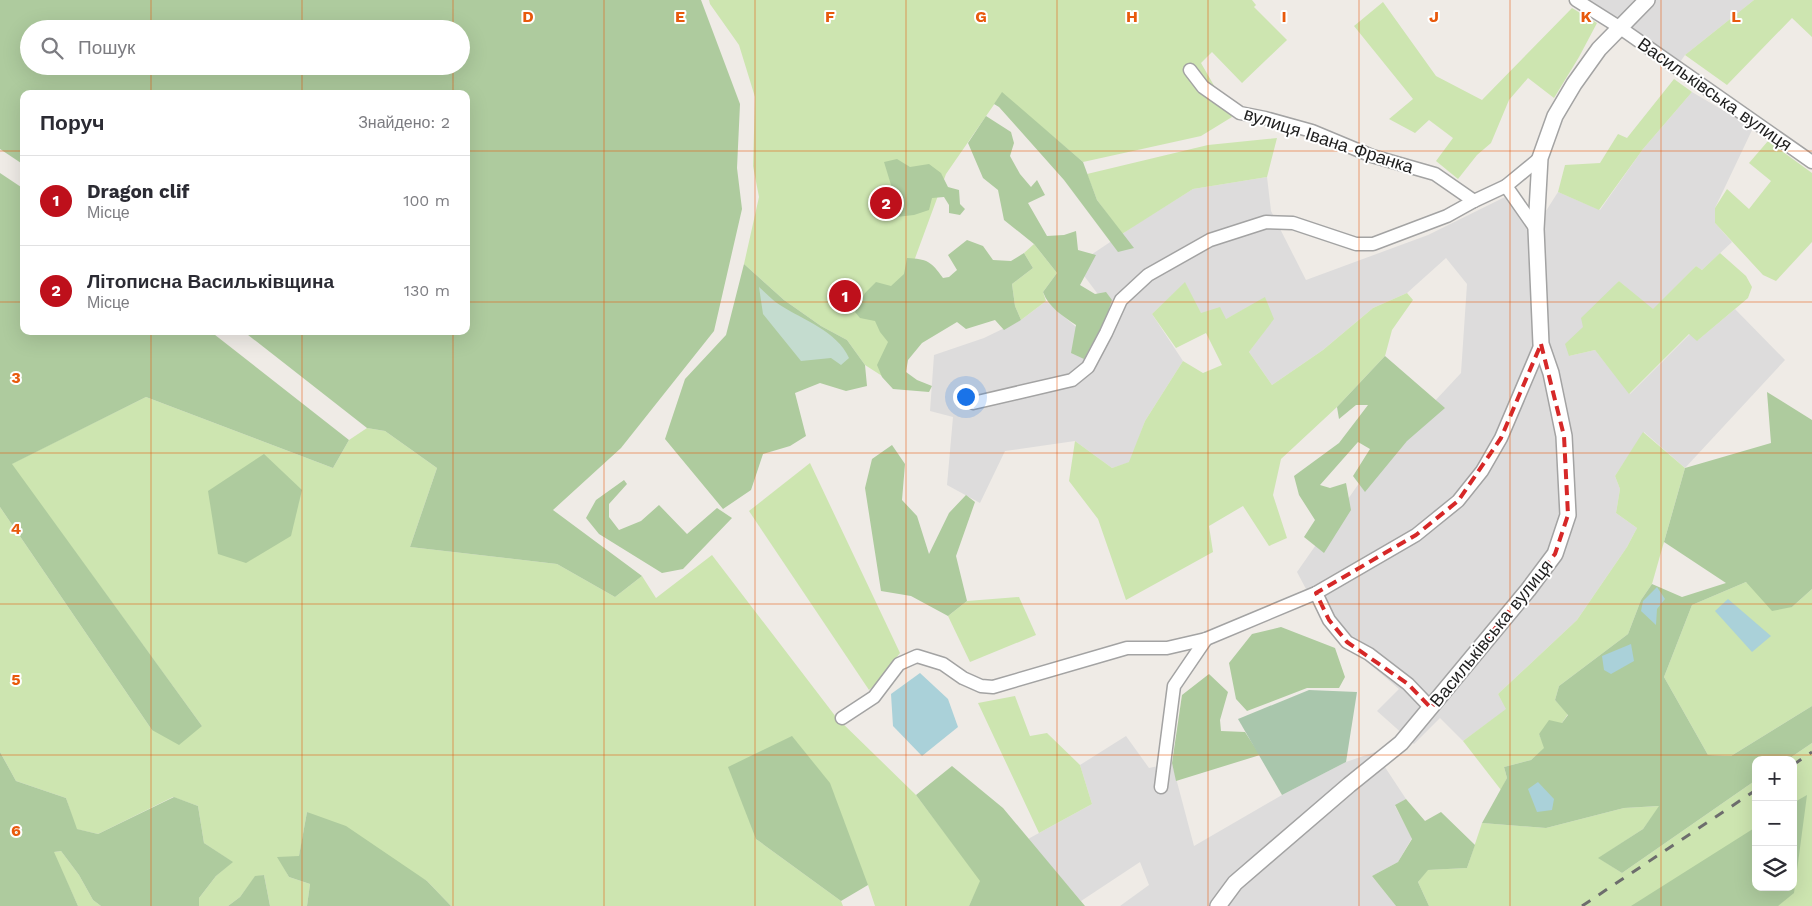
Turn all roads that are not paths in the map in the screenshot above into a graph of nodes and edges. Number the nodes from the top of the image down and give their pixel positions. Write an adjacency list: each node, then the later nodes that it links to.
1 (1576, 0): 3 (street, Васильківська вулиця)
2 (1647, 0): 3 (street, Васильківська вулиця)
3 (1619, 27): 5 (street, Васильківська вулиця); 6 (street, Васильківська вулиця)
4 (1190, 70): 8 (street, вулиця Івана Франка)
5 (1540, 158): 7 (street); 9 (street, Васильківська вулиця)
6 (1812, 162)
7 (1506, 186): 8 (street); 9 (street)
8 (1474, 201): 11 (street)
9 (1536, 230): 10 (street, Васильківська вулиця)
10 (1541, 344): 12 (street); 14 (street, Васильківська вулиця)
11 (973, 403)
12 (1316, 593): 13 (street); 14 (street)
13 (1206, 639): 15 (street); 16 (street)
14 (1431, 708): 17 (street, Васильківська вулиця)
15 (842, 718)
16 (1161, 787)
17 (1218, 906)

